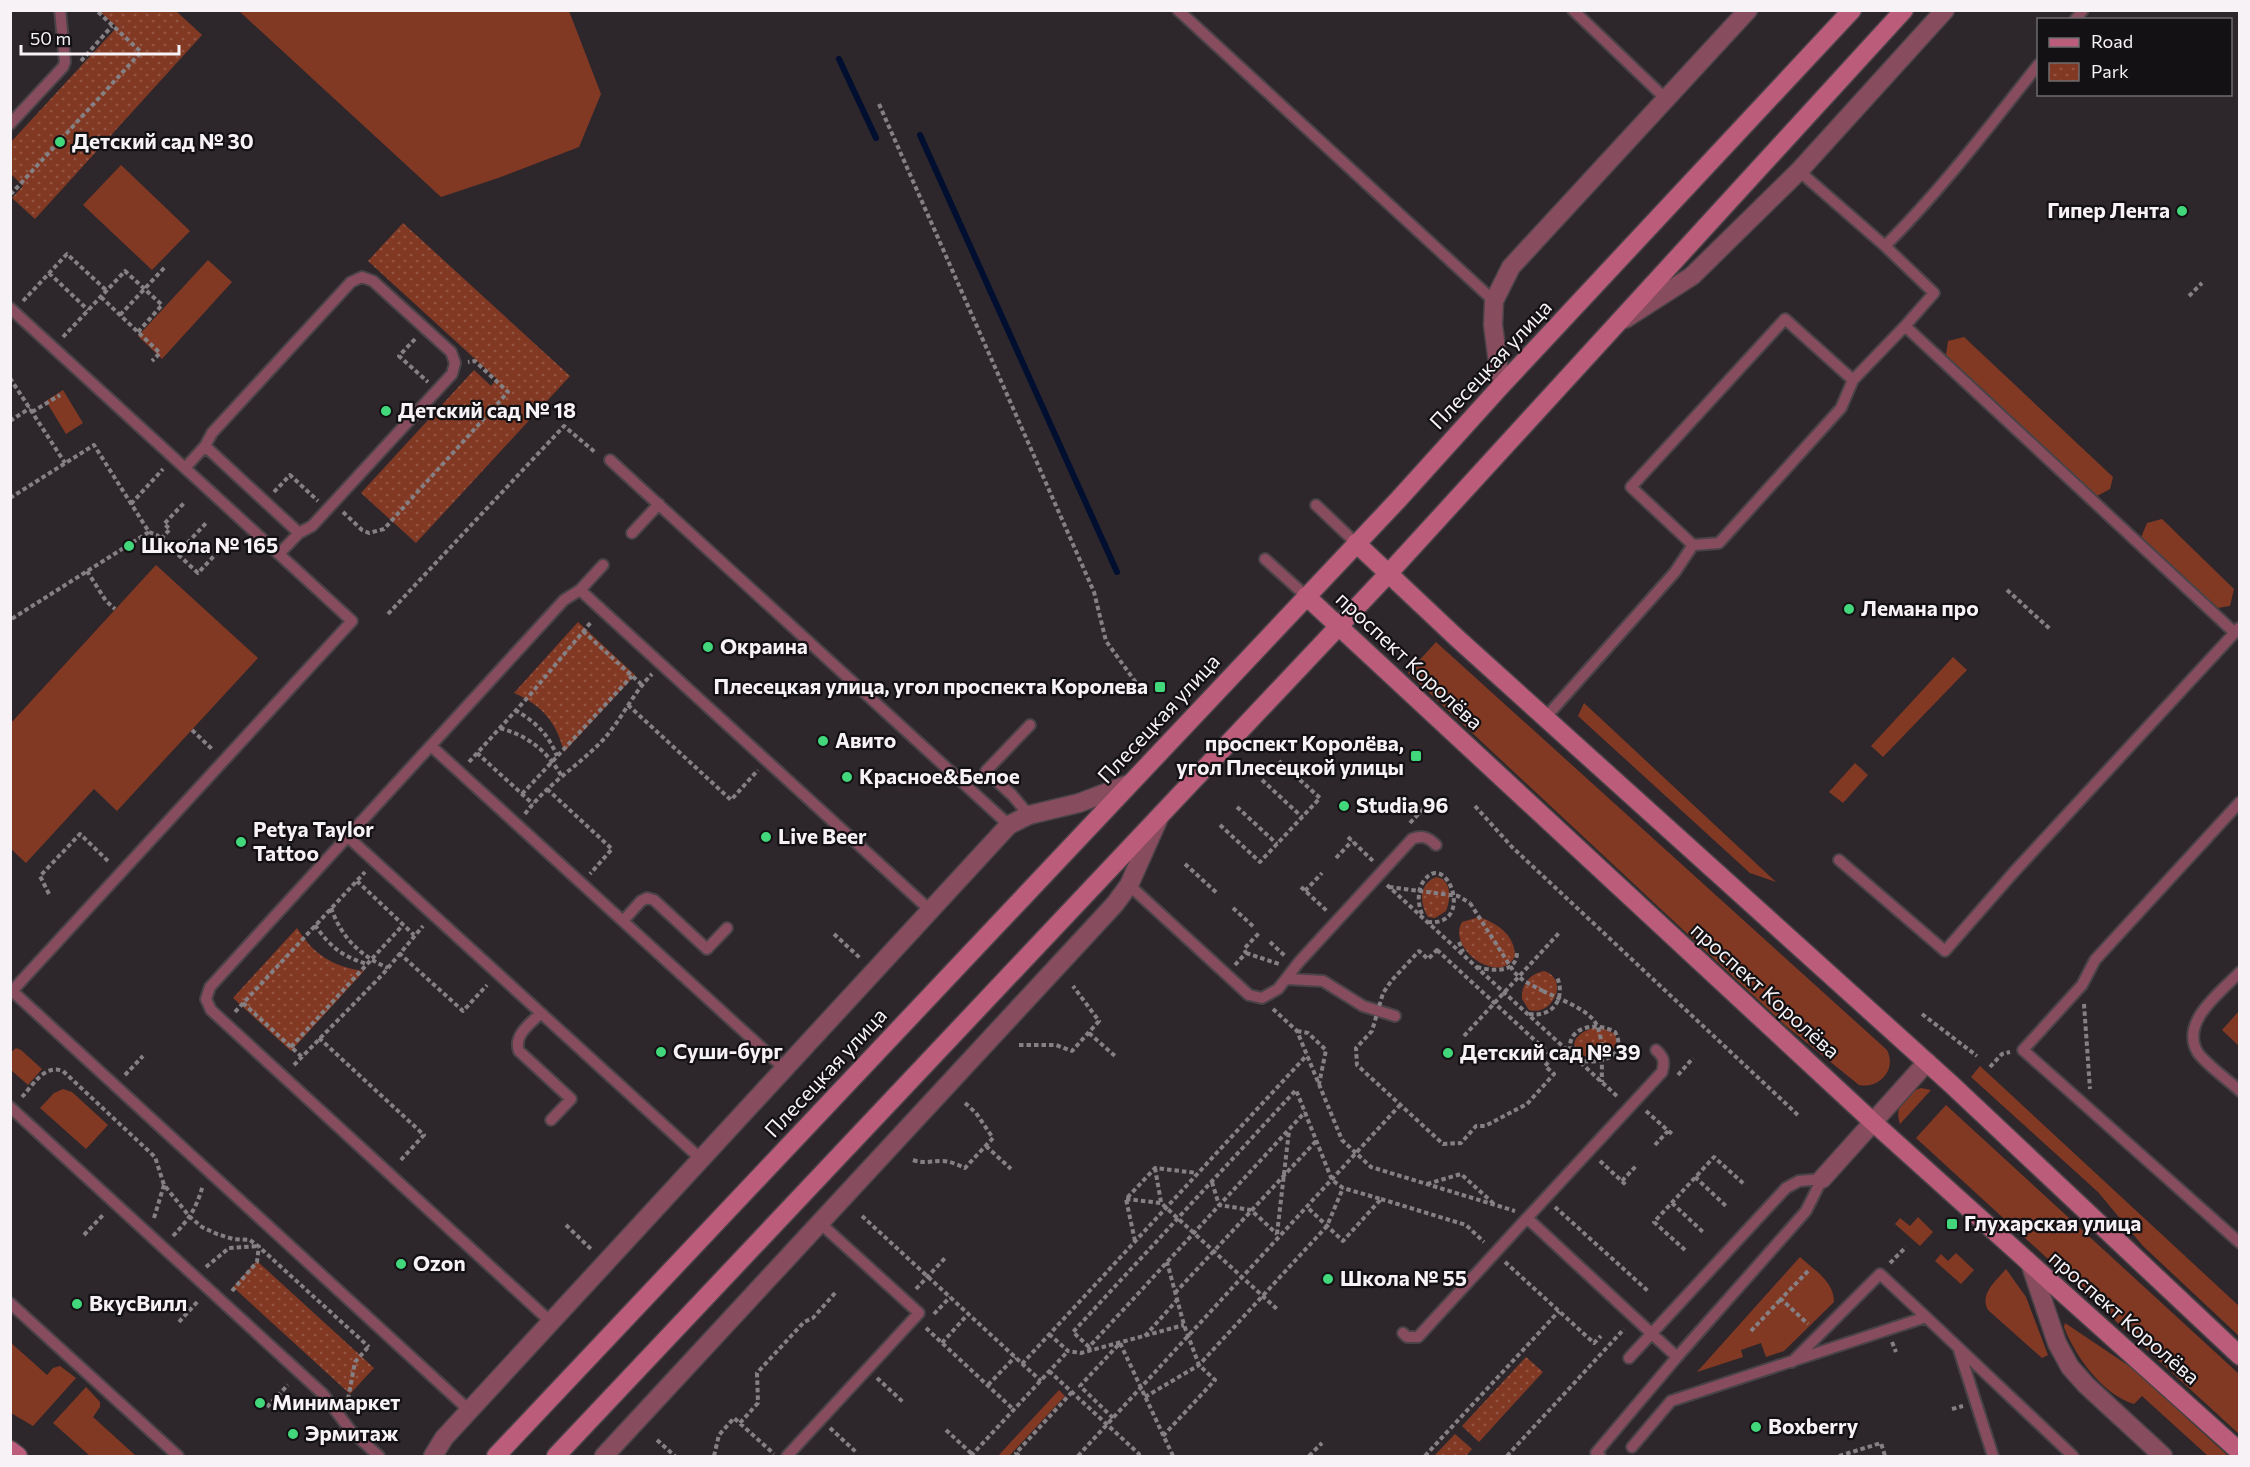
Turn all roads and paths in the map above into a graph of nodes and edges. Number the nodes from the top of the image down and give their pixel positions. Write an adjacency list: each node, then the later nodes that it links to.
1 (60, 10): 10 (lane)
2 (96, 10): 9 (path)
3 (1178, 10): 25 (lane)
4 (1573, 10): 12 (lane)
5 (1748, 10): 12 (street)
6 (1852, 10): 39 (main road, Плесецкая улица)
7 (1904, 10): 31 (main road)
8 (1945, 10): 15 (street)
9 (112, 26): 10 (path); 16 (path)
10 (65, 62): 14 (lane)
11 (2037, 66): 17 (lane)
12 (1666, 99): 25 (street)
13 (879, 104): 85 (path)
14 (10, 124)
15 (1799, 171): 17 (lane); 31 (street)
16 (10, 192)
17 (1885, 246): 30 (lane)
18 (166, 266): 21 (path)
19 (49, 273): 22 (path); 26 (path); 28 (path)
20 (2202, 282): 23 (path)
21 (144, 289): 22 (path); 29 (path); 33 (path)
22 (107, 291): 24 (path)
23 (2188, 296)
24 (101, 297): 28 (path); 29 (path)
25 (1494, 300): 39 (street)
26 (23, 301)
27 (10, 308): 46 (lane)
28 (88, 310): 34 (path)
29 (120, 315): 33 (path)
30 (1905, 326): 38 (lane); 80 (lane)
31 (1613, 327): 70 (main road)
32 (425, 328): 36 (lane); 40 (path); 44 (lane)
33 (138, 332): 35 (path)
34 (63, 337)
35 (152, 361)
36 (455, 363): 40 (lane); 56 (path)
37 (10, 378): 42 (path)
38 (1853, 380): 64 (lane); 64 (lane)
39 (1501, 386): 63 (main road, Плесецкая улица)
40 (437, 390): 56 (lane)
41 (60, 394): 42 (path)
42 (31, 410): 43 (path); 48 (path)
43 (10, 421)
44 (205, 446): 49 (lane); 52 (lane)
45 (592, 452): 76 (path)
46 (174, 458): 49 (lane); 53 (path)
47 (610, 460): 54 (lane)
48 (65, 463): 50 (path); 53 (path)
49 (185, 468): 66 (lane)
50 (10, 498)
51 (185, 502): 61 (path)
52 (266, 502): 56 (path); 59 (lane)
53 (131, 504): 58 (path)
54 (659, 504): 60 (lane); 115 (lane)
55 (1316, 505): 63 (lane)
56 (330, 506): 59 (lane)
57 (207, 522): 65 (path)
58 (149, 532): 61 (path); 69 (path)
59 (299, 533): 66 (lane)
60 (632, 533)
61 (161, 539): 65 (path)
62 (228, 541): 65 (path)
63 (1356, 543): 70 (main road); 73 (main road, Плесецкая улица)
64 (1693, 546): 88 (lane)
65 (177, 554)
66 (279, 554): 95 (lane)
67 (1264, 559): 73 (lane, проспект Королёва)
68 (603, 565): 71 (lane)
69 (87, 571): 74 (path); 77 (path)
70 (1388, 574): 78 (main road); 88 (main road)
71 (580, 590): 75 (lane); 92 (lane)
72 (2007, 590): 79 (path)
73 (1306, 596): 78 (main road, проспект Королёва); 102 (main road, Плесецкая улица)
74 (115, 609)
75 (602, 609): 81 (path); 82 (lane)
76 (388, 614)
77 (10, 620)
78 (1338, 626): 112 (main road); 220 (main road, проспект Королёва)
79 (2050, 629)
80 (2237, 630): 121 (lane)
81 (583, 631): 83 (path); 87 (path)
82 (662, 665): 84 (path); 97 (lane)
83 (632, 676): 84 (path); 94 (path)
84 (641, 684): 86 (path)
85 (1137, 684)
86 (628, 705): 97 (path); 100 (path)
87 (516, 710): 90 (path); 94 (path)
88 (1546, 717): 201 (main road)
89 (1030, 725): 110 (lane)
90 (500, 728): 93 (path); 96 (path)
91 (192, 730): 95 (path)
92 (431, 746): 99 (lane); 117 (lane)
93 (477, 753): 99 (path); 104 (path)
94 (557, 756): 96 (path)
95 (224, 760): 125 (lane)
96 (553, 761): 100 (path); 104 (path)
97 (766, 761): 140 (lane)
98 (1279, 761): 113 (path)
99 (460, 772): 114 (lane)
100 (561, 775): 103 (path)
101 (1262, 780): 113 (path)
102 (1130, 784): 110 (street); 357 (main road, Плесецкая улица)
103 (547, 789): 106 (path); 129 (path)
104 (522, 794): 106 (path)
105 (2240, 802): 169 (lane)
106 (533, 804): 114 (path)
107 (1475, 806): 218 (path)
108 (1237, 807): 118 (path)
109 (1424, 808): 111 (path)
110 (1029, 815): 115 (street)
111 (1417, 816)
112 (1159, 817): 130 (street); 358 (main road)
113 (1302, 817): 118 (path)
114 (517, 824): 129 (lane)
115 (1009, 825): 140 (street)
116 (1220, 825): 118 (path)
117 (348, 837): 122 (lane); 182 (lane)
118 (1277, 844)
119 (1436, 845): 127 (lane)
120 (1336, 858): 123 (path)
121 (1839, 860)
122 (375, 862): 128 (path); 142 (lane)
123 (1375, 862)
124 (1185, 864): 136 (path)
125 (121, 873): 135 (path); 171 (lane)
126 (1322, 873): 133 (path)
127 (1378, 876): 132 (path); 168 (lane)
128 (357, 881): 138 (path); 147 (path)
129 (581, 883): 144 (lane)
130 (1129, 885): 166 (lane); 264 (street)
131 (1301, 887): 133 (path)
132 (1389, 887): 134 (path); 143 (path)
133 (1305, 891): 141 (path)
134 (1419, 891): 137 (path); 137 (path); 143 (path)
135 (49, 894)
136 (1218, 894)
137 (1454, 896): 145 (path); 174 (path, bridge)
138 (331, 908): 146 (path); 161 (path)
139 (1233, 908): 149 (path)
140 (930, 911): 204 (street)
141 (1328, 912)
142 (433, 915): 153 (path); 165 (lane)
143 (1423, 918): 145 (path)
144 (623, 921): 148 (lane); 204 (lane)
145 (1428, 922): 160 (path)
146 (315, 925): 161 (path); 175 (path)
147 (404, 925): 153 (path); 161 (path)
148 (727, 927)
149 (1255, 928)
150 (1259, 933): 157 (path)
151 (1558, 933): 172 (path)
152 (834, 934): 159 (path)
153 (414, 935): 156 (path)
154 (1459, 942): 160 (path)
155 (1517, 952): 162 (path)
156 (399, 953): 163 (path); 165 (path)
157 (1246, 953): 158 (path); 166 (path)
158 (1290, 954)
159 (861, 959)
160 (1468, 959): 162 (path)
161 (369, 962): 163 (path); 189 (path)
162 (1477, 967): 172 (path)
163 (388, 968): 187 (path)
164 (2240, 972): 209 (lane)
165 (498, 974): 178 (lane)
166 (1227, 974): 173 (lane)
167 (1557, 977): 174 (path)
168 (1287, 979): 173 (lane); 177 (lane)
169 (2082, 985): 216 (path); 216 (lane)
170 (1073, 986): 185 (path)
171 (12, 990): 339 (lane)
172 (1504, 992): 176 (path); 179 (path)
173 (1262, 998): 184 (path)
174 (1559, 999): 179 (path); 183 (path)
175 (243, 1003): 182 (path); 189 (path)
176 (1494, 1003): 177 (path); 186 (path); 212 (path)
177 (1377, 1010): 181 (lane); 212 (path)
178 (540, 1013): 219 (lane); 228 (lane)
179 (1528, 1014): 191 (path)
180 (1922, 1014): 196 (path)
181 (1395, 1016)
182 (226, 1024): 206 (lane)
183 (1597, 1026): 191 (path); 200 (path); 200 (path)
184 (1297, 1031): 193 (path); 208 (path)
185 (1089, 1033): 188 (path); 195 (path)
186 (1464, 1036)
187 (319, 1038): 197 (path); 234 (path)
188 (1019, 1045)
189 (291, 1047): 197 (path)
190 (1656, 1050): 214 (lane)
191 (1571, 1053): 199 (path)
192 (2002, 1054): 203 (path)
193 (1307, 1055): 208 (path); 235 (path)
194 (143, 1056): 205 (path)
195 (1114, 1056)
196 (1977, 1056)
197 (302, 1057): 206 (path)
198 (1694, 1058): 202 (path)
199 (1578, 1059): 200 (path); 207 (path)
200 (1601, 1061): 207 (path)
201 (1927, 1062): 220 (street); 320 (main road)
202 (1688, 1064)
203 (1990, 1067)
204 (785, 1069): 228 (street)
205 (125, 1076)
206 (284, 1077): 234 (lane)
207 (1602, 1082): 214 (path)
208 (1319, 1085): 227 (path)
209 (2240, 1091)
210 (21, 1098): 243 (path)
211 (965, 1103): 226 (path)
212 (1400, 1105): 227 (path)
213 (10, 1107): 355 (lane)
214 (1629, 1107): 248 (lane)
215 (1646, 1110): 222 (path)
216 (2091, 1111): 273 (lane)
217 (1305, 1112): 221 (path); 224 (path); 241 (path)
218 (1799, 1116)
219 (551, 1120)
220 (1874, 1123): 238 (street); 281 (main road, проспект Королёва)
221 (1289, 1130): 236 (path); 252 (path)
222 (1668, 1131): 223 (path); 225 (path)
223 (1672, 1134)
224 (1316, 1141): 236 (path); 239 (path)
225 (1655, 1145)
226 (986, 1146): 229 (path); 233 (path)
227 (1356, 1154): 239 (path); 242 (path)
228 (702, 1160): 303 (street)
229 (913, 1160)
230 (1599, 1160): 240 (path)
231 (1636, 1166): 240 (path)
232 (1155, 1167): 235 (path); 249 (path); 250 (path)
233 (1011, 1169)
234 (388, 1173): 303 (lane)
235 (1198, 1173): 256 (path)
236 (1283, 1176): 257 (path); 270 (path)
237 (1695, 1178): 246 (path); 251 (path); 254 (path)
238 (1822, 1179): 308 (lane); 322 (lane)
239 (1332, 1180): 247 (path); 255 (path)
240 (1622, 1181): 245 (path)
241 (1212, 1182): 252 (path); 261 (path)
242 (1426, 1184): 253 (path); 253 (path)
243 (164, 1185): 260 (path); 263 (path)
244 (203, 1185): 260 (path)
245 (1626, 1185)
246 (1745, 1185)
247 (1343, 1188): 266 (path); 266 (path)
248 (1546, 1198): 262 (lane); 287 (path)
249 (1126, 1199): 250 (path); 272 (path)
250 (1161, 1203): 256 (path)
251 (1672, 1203): 267 (path); 276 (path)
252 (1219, 1205): 257 (path); 268 (path)
253 (1495, 1205): 262 (path)
254 (1726, 1206)
255 (1307, 1207): 266 (path); 270 (path)
256 (1167, 1208): 261 (path); 272 (path)
257 (1251, 1210): 270 (path); 278 (path)
258 (104, 1214): 269 (path)
259 (862, 1216): 285 (path)
260 (190, 1217): 271 (path); 274 (path)
261 (1178, 1218): 268 (path); 318 (path)
262 (1527, 1218): 301 (lane); 307 (lane)
263 (153, 1219)
264 (820, 1223): 293 (lane); 359 (street)
265 (566, 1225): 277 (path)
266 (1327, 1226): 291 (path)
267 (1703, 1232)
268 (1194, 1233): 278 (path); 280 (path)
269 (84, 1235)
270 (1278, 1235): 286 (path)
271 (172, 1236)
272 (1135, 1241): 310 (path)
273 (2240, 1243)
274 (258, 1246): 282 (path); 288 (path); 317 (path)
275 (1906, 1247): 284 (path)
276 (1685, 1250)
277 (594, 1251)
278 (1214, 1251): 286 (path); 290 (path)
279 (946, 1257): 285 (path)
280 (1167, 1262): 290 (path); 318 (path)
281 (2031, 1266): 352 (main road, проспект Королёва); 376 (street)
282 (206, 1268)
283 (1808, 1271): 292 (path)
284 (1880, 1275): 300 (lane); 309 (lane)
285 (928, 1276): 293 (path); 299 (path)
286 (1242, 1277): 291 (path); 312 (path)
287 (1648, 1291)
288 (232, 1292)
289 (835, 1293): 341 (path)
290 (1175, 1293): 294 (path)
291 (1263, 1296): 297 (path); 326 (path)
292 (1781, 1299): 306 (path); 309 (path)
293 (906, 1300): 362 (lane)
294 (1178, 1300): 304 (path); 311 (path)
295 (198, 1301): 302 (path)
296 (10, 1303): 354 (lane)
297 (1278, 1310)
298 (1559, 1311): 369 (path)
299 (968, 1314): 314 (path); 321 (path)
300 (1926, 1317): 316 (lane); 324 (lane)
301 (1634, 1318): 308 (lane); 370 (path)
302 (178, 1322)
303 (552, 1323): 339 (street)
304 (1184, 1325): 311 (path); 312 (path)
305 (923, 1326): 314 (path)
306 (1751, 1331)
307 (1403, 1333)
308 (1651, 1333): 322 (lane); 323 (lane)
309 (1820, 1334): 324 (lane)
310 (1049, 1335): 319 (path); 325 (path)
311 (1144, 1336): 315 (path)
312 (1188, 1336): 326 (path); 332 (path)
313 (374, 1341): 317 (path)
314 (942, 1343): 331 (path)
315 (1120, 1343): 318 (path); 332 (path); 340 (path)
316 (1958, 1346): 374 (lane); 375 (lane)
317 (369, 1347): 335 (path)
318 (1090, 1349): 319 (path)
319 (1068, 1352): 327 (path)
320 (2240, 1356)
321 (1015, 1357): 325 (path); 331 (path)
322 (1677, 1357): 371 (lane)
323 (1629, 1358)
324 (1792, 1362): 348 (lane)
325 (1022, 1364): 329 (path)
326 (1199, 1365): 334 (path); 345 (path)
327 (1049, 1371): 329 (path); 333 (path)
328 (876, 1377): 336 (path)
329 (1041, 1381): 338 (path)
330 (288, 1385): 337 (path)
331 (988, 1385): 338 (path)
332 (1141, 1388): 334 (path); 340 (path)
333 (1072, 1392): 342 (path); 364 (path)
334 (1145, 1397): 345 (path)
335 (348, 1399)
336 (903, 1402)
337 (267, 1407)
338 (1014, 1410): 363 (path)
339 (470, 1412): 356 (street)
340 (1113, 1418): 342 (path)
341 (740, 1423): 350 (path); 361 (path)
342 (1107, 1425): 365 (path); 366 (path)
343 (829, 1427): 351 (path)
344 (946, 1430): 363 (path)
345 (1163, 1436): 367 (path)
346 (657, 1440): 360 (path)
347 (1322, 1443): 368 (path)
348 (1632, 1447)
349 (10, 1450): 353 (main road)
350 (772, 1452)
351 (856, 1452)
352 (2240, 1452)
353 (18, 1456)
354 (178, 1456)
355 (379, 1456)
356 (433, 1456)
357 (496, 1456)
358 (556, 1456)
359 (604, 1456)
360 (672, 1456)
361 (714, 1456)
362 (787, 1456)
363 (972, 1456)
364 (1019, 1456)
365 (1078, 1456)
366 (1137, 1456)
367 (1172, 1456)
368 (1309, 1456)
369 (1425, 1456)
370 (1507, 1456)
371 (1600, 1456)
372 (1839, 1456): 373 (path)
373 (1886, 1456)
374 (1993, 1456)
375 (2073, 1456)
376 (2163, 1456)

